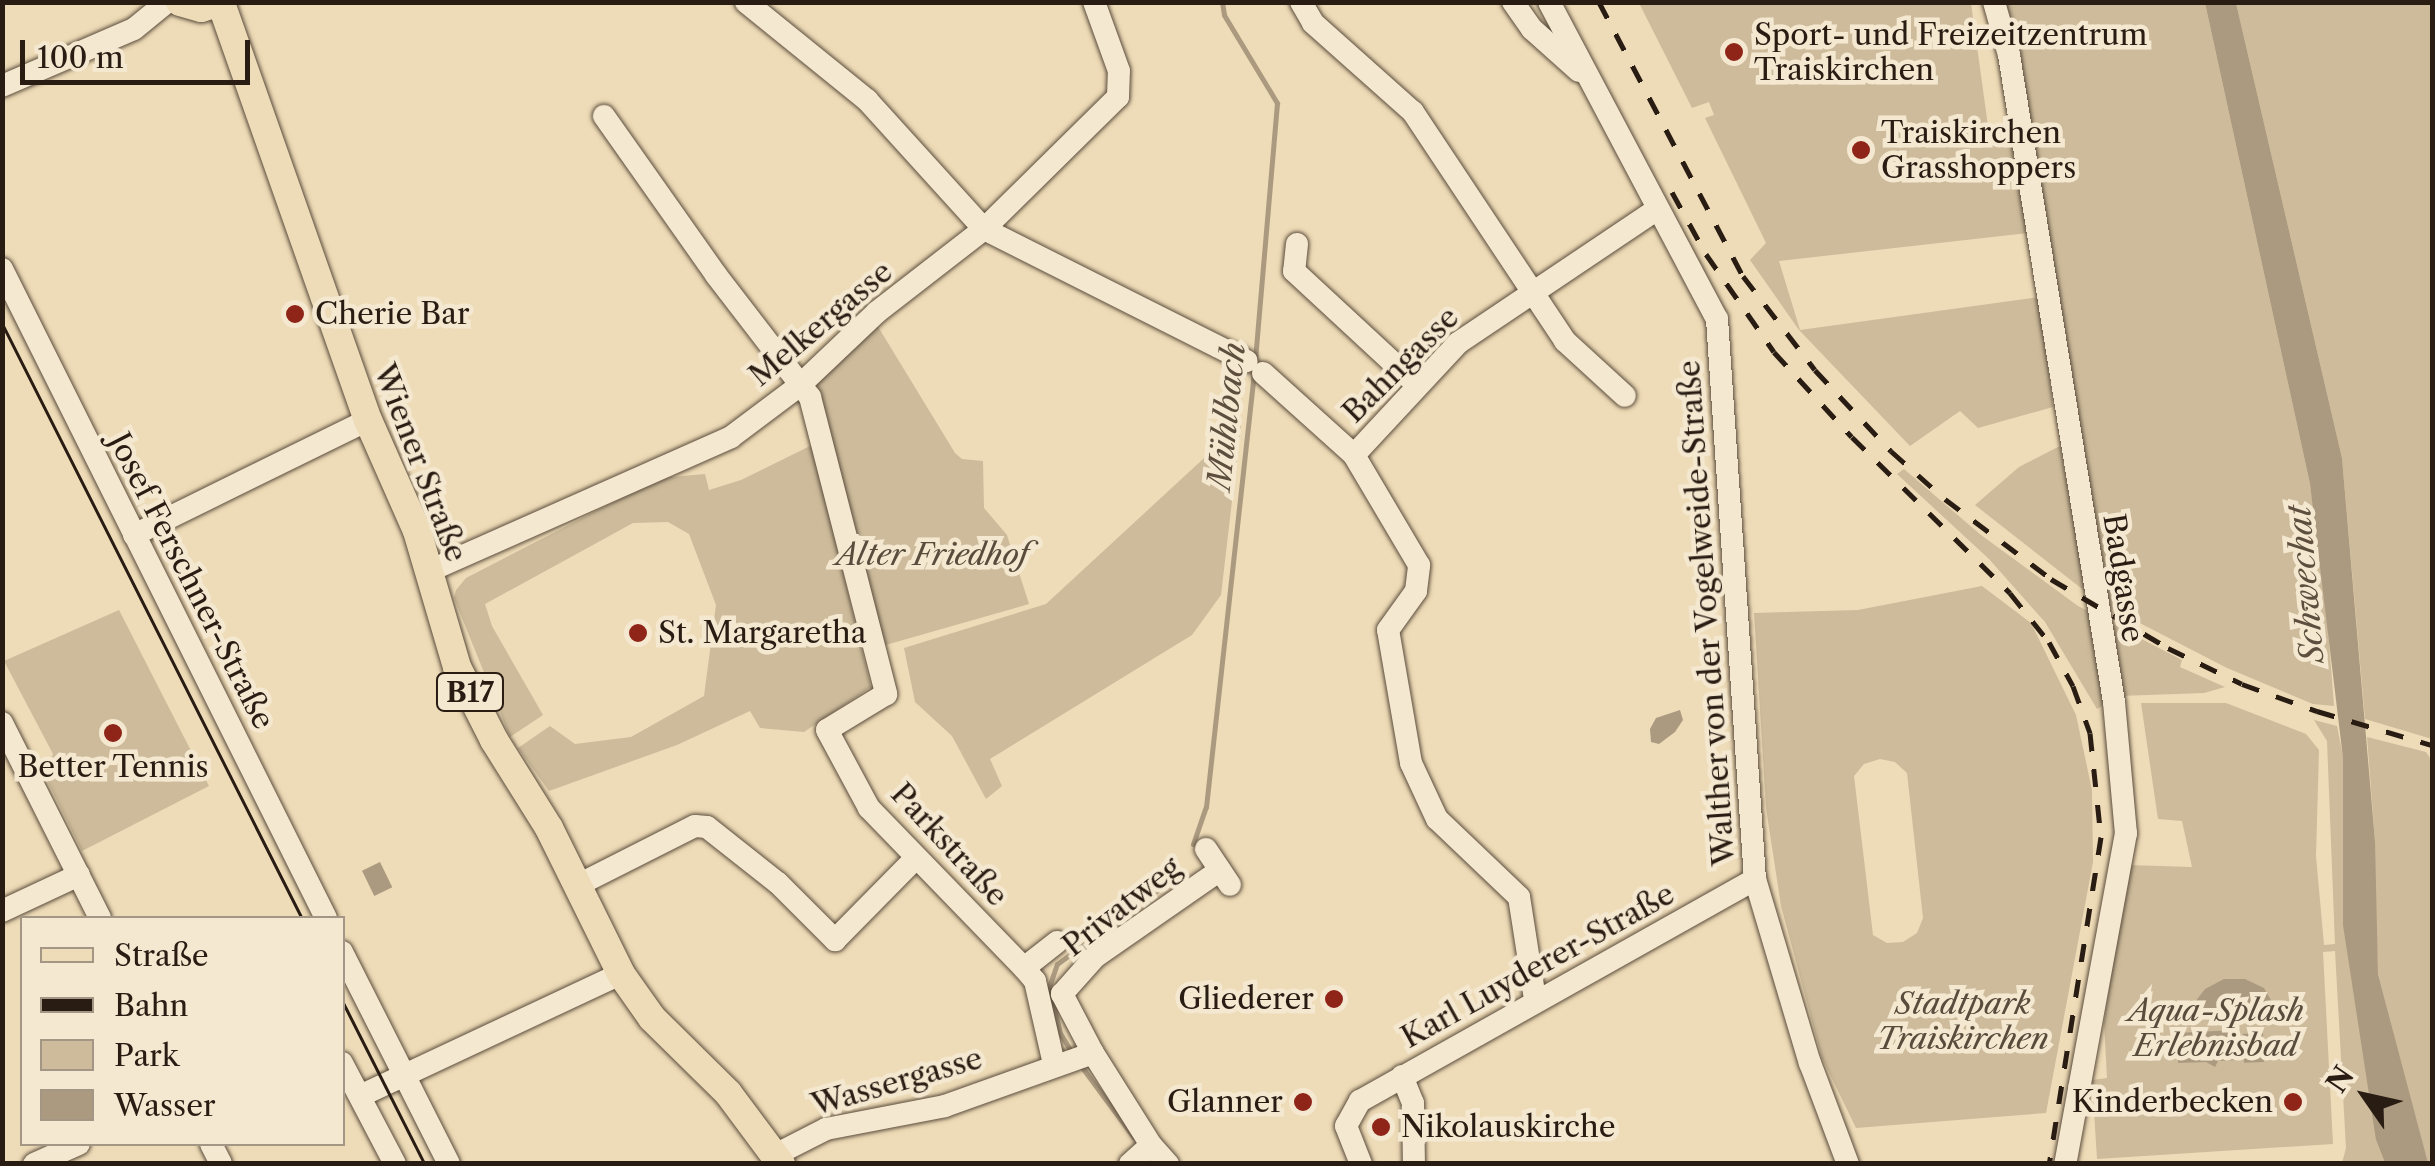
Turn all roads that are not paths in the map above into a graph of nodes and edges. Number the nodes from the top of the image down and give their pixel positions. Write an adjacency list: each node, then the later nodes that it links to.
1 (167, 2): 11 (street)
2 (180, 2): 8 (main road, B17)
3 (1094, 2): 14 (street, Melkergasse)
4 (1301, 2): 17 (street)
5 (1513, 2): 10 (street, Walther von der Vogelweide-Straße)
6 (1549, 2): 10 (street, Walther von der Vogelweide-Straße)
7 (1994, 2): 54 (street, Badgasse)
8 (221, 3): 21 (main road, Wiener Straße / B17)
9 (746, 3): 14 (street)
10 (1586, 76): 13 (street, Walther von der Vogelweide-Straße)
11 (2, 86)
12 (604, 116): 19 (street)
13 (1656, 210): 17 (street, Bahngasse); 29 (street, Walther von der Vogelweide-Straße)
14 (984, 229): 19 (street, Melkergasse); 22 (street)
15 (1297, 244): 18 (street)
16 (2, 269): 23 (street, Josef Ferschner-Straße)
17 (1532, 291): 18 (street, Bahngasse); 20 (street)
18 (1416, 384): 22 (street, Bahngasse)
19 (799, 386): 24 (street, Melkergasse); 27 (street, Parkstraße)
20 (1626, 396)
21 (368, 420): 23 (street); 24 (main road, Wiener Straße / B17)
22 (1354, 455): 38 (street, Bahngasse)
23 (134, 535): 33 (street, Josef Ferschner-Straße)
24 (429, 571): 30 (main road, Wiener Straße / B17)
25 (2, 722): 28 (street)
26 (1206, 849): 39 (street, Privatweg)
27 (916, 859): 30 (street); 36 (street, Parkstraße)
28 (79, 874): 31 (street); 32 (street)
29 (1756, 879): 38 (street, Karl Luyderer-Straße); 53 (street, Walther von der Vogelweide-Straße)
30 (578, 884): 37 (main road, Wiener Straße / B17)
31 (2, 911)
32 (99, 916)
33 (325, 916)
34 (1057, 942): 36 (street)
35 (345, 958): 41 (street)
36 (1024, 968): 39 (street)
37 (621, 974): 41 (street); 46 (main road, Wiener Straße / B17)
38 (1535, 999): 42 (street, Karl Luyderer-Straße)
39 (1074, 1060): 45 (street); 46 (street, Wassergasse)
40 (345, 1068): 43 (street)
41 (403, 1073): 43 (street); 49 (street)
42 (1402, 1076): 51 (street, Karl Luyderer-Straße); 52 (street)
43 (360, 1096): 48 (street)
44 (74, 1146): 47 (street)
45 (1142, 1153): 50 (street)
46 (778, 1159)
47 (34, 1164)
48 (394, 1164)
49 (449, 1164)
50 (1168, 1164)
51 (1361, 1164)
52 (1414, 1164)
53 (1848, 1164)
54 (2065, 1164)

